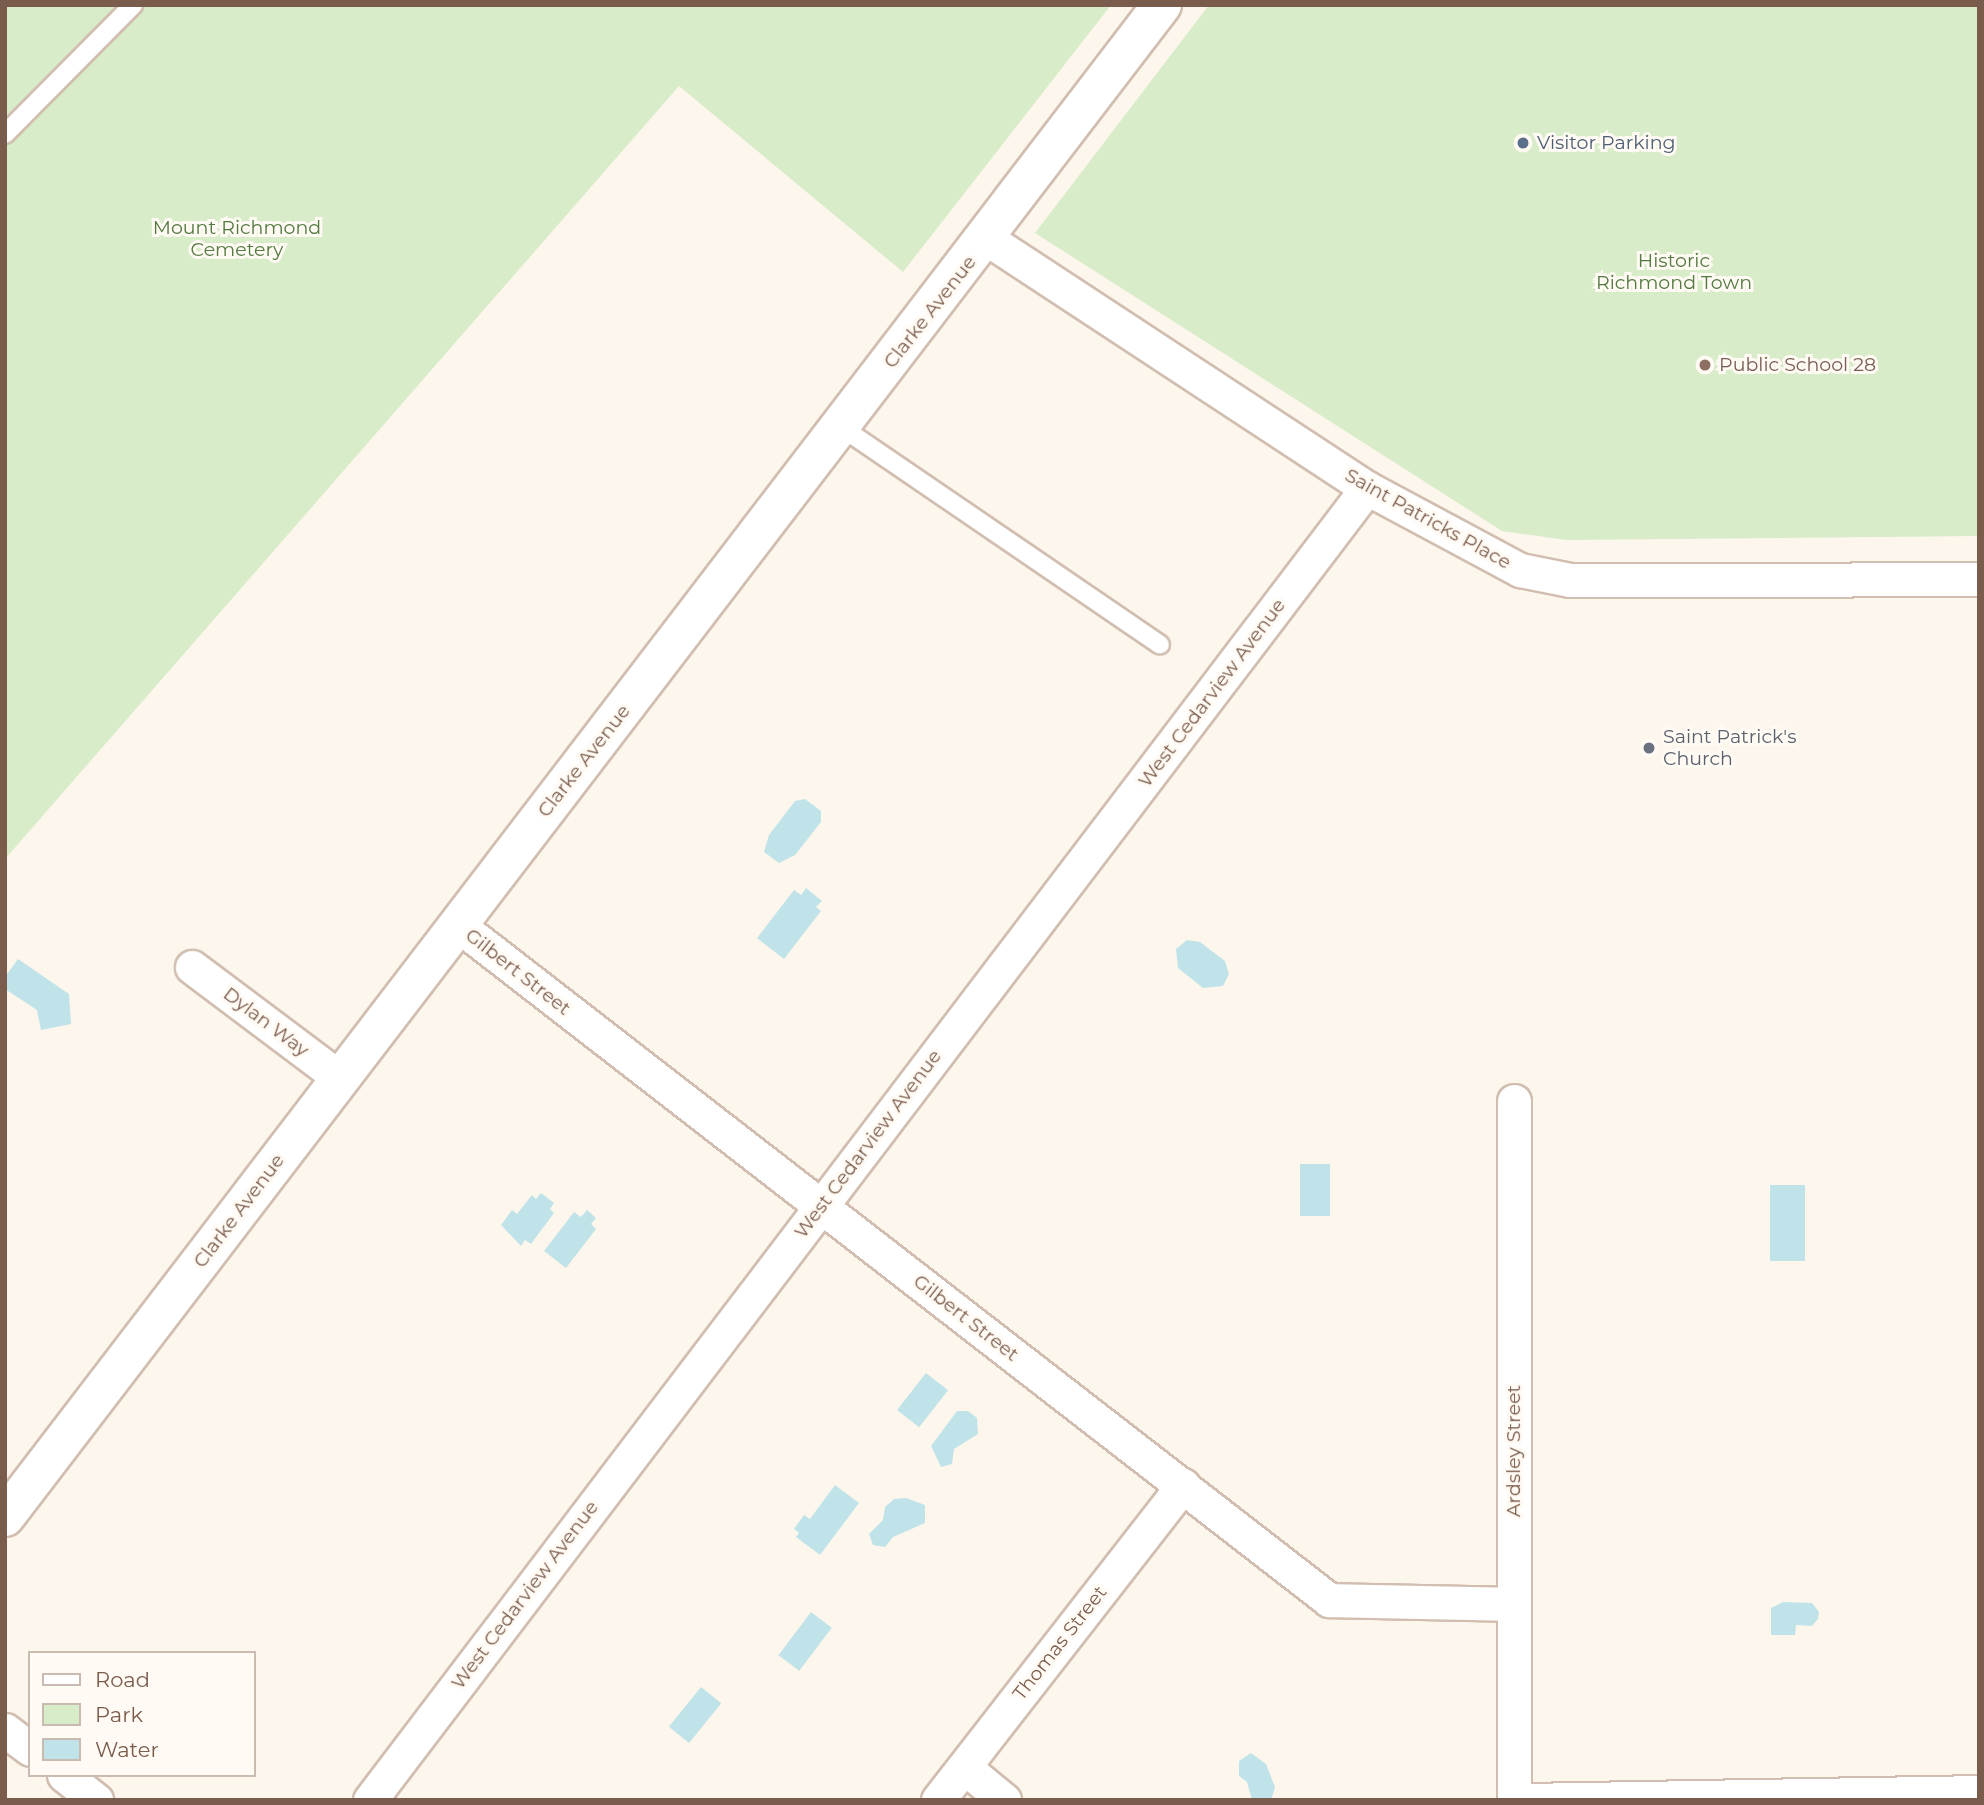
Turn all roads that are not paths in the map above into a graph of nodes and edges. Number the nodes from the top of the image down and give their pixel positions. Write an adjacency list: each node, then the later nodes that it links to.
1 (133, 5): 3 (lane)
2 (1162, 5): 4 (street, Clarke Avenue)
3 (5, 135)
4 (986, 238): 5 (street, Clarke Avenue); 6 (street, Saint Patricks Place)
5 (841, 427): 8 (lane); 9 (street, Clarke Avenue)
6 (1367, 488): 7 (street, Saint Patricks Place); 13 (street, West Cedarview Avenue)
7 (1979, 579)
8 (1160, 645)
9 (458, 925): 11 (street, Clarke Avenue); 13 (street, Gilbert Street)
10 (192, 967): 11 (street, Dylan Way)
11 (340, 1078): 15 (street, Clarke Avenue)
12 (1514, 1101): 16 (street, Ardsley Street)
13 (821, 1206): 14 (street, Gilbert Street); 23 (street, West Cedarview Avenue)
14 (1183, 1485): 16 (street, Gilbert Street); 19 (street, Thomas Street)
15 (5, 1517)
16 (1513, 1604): 26 (street, Ardsley Street)
17 (5, 1730): 18 (street)
18 (28, 1747)
19 (964, 1767): 24 (street, Thomas Street); 25 (street)
20 (67, 1777): 22 (street)
21 (1979, 1792): 27 (street)
22 (96, 1800)
23 (370, 1800)
24 (938, 1800)
25 (1004, 1800)
26 (1514, 1800)
27 (1525, 1800)

